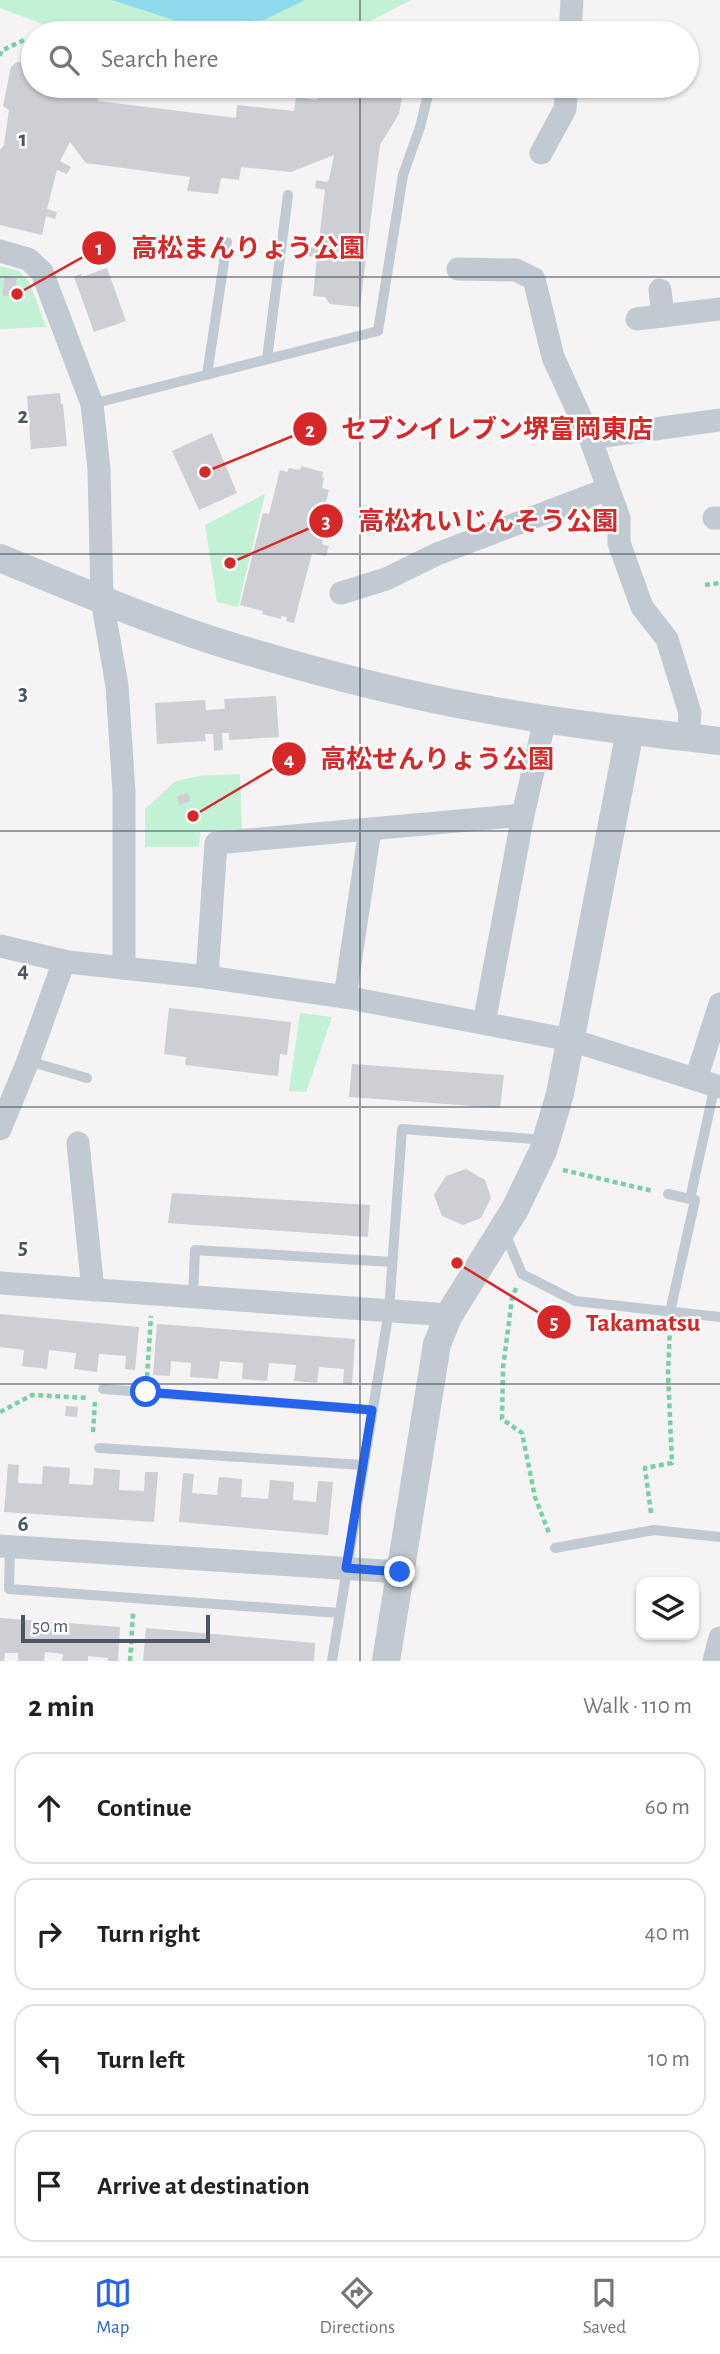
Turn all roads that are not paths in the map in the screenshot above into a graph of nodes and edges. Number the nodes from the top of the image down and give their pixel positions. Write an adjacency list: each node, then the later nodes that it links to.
1 (572, 0): 2 (street)
2 (571, 21)
3 (427, 98): 14 (lane)
4 (566, 98): 5 (street)
5 (541, 153)
6 (288, 195): 14 (lane)
7 (226, 242): 15 (lane)
8 (0, 251): 16 (street)
9 (458, 269): 18 (street)
10 (660, 290): 12 (street)
11 (720, 309): 12 (street)
12 (663, 316): 13 (street)
13 (637, 319)
14 (267, 359): 15 (lane)
15 (207, 374): 16 (lane)
16 (92, 404): 22 (street)
17 (720, 421): 18 (street)
18 (590, 438): 19 (street)
19 (608, 489): 21 (street); 25 (street)
20 (0, 558): 22 (street)
21 (341, 593)
22 (102, 600): 23 (street); 31 (street)
23 (545, 719): 24 (street); 27 (street)
24 (630, 731): 25 (street); 36 (street)
25 (688, 737): 26 (street)
26 (720, 741)
27 (523, 815): 28 (street); 35 (street)
28 (370, 829): 32 (street); 33 (street)
29 (0, 946): 30 (street)
30 (64, 961): 31 (street); 37 (street)
31 (124, 968): 32 (street)
32 (207, 976): 33 (street)
33 (345, 997): 35 (street)
34 (720, 1004): 39 (street)
35 (485, 1023): 36 (street)
36 (571, 1040): 39 (street); 42 (street)
37 (28, 1061): 38 (lane); 40 (street)
38 (87, 1078)
39 (710, 1083): 43 (lane)
40 (0, 1129)
41 (78, 1143): 48 (street)
42 (541, 1151): 45 (street); 46 (lane)
43 (668, 1194)
44 (695, 1200): 51 (lane)
45 (503, 1228): 51 (lane); 52 (street)
46 (392, 1262): 49 (lane); 50 (lane)
47 (0, 1283): 48 (street)
48 (93, 1290): 49 (street)
49 (192, 1296): 50 (street)
50 (388, 1310): 52 (street); 55 (lane)
51 (670, 1312): 53 (lane)
52 (449, 1315): 62 (street)
53 (720, 1317)
54 (103, 1389): 55 (lane)
55 (372, 1410): 57 (lane)
56 (99, 1448): 57 (lane)
57 (363, 1465): 61 (lane)
58 (720, 1537): 60 (lane)
59 (5, 1546): 61 (street); 63 (lane)
60 (555, 1548)
61 (346, 1568): 62 (street); 63 (lane)
62 (400, 1572): 66 (street)
63 (339, 1613): 65 (lane)
64 (720, 1638): 67 (street)
65 (332, 1661)
66 (386, 1661)
67 (713, 1661)

